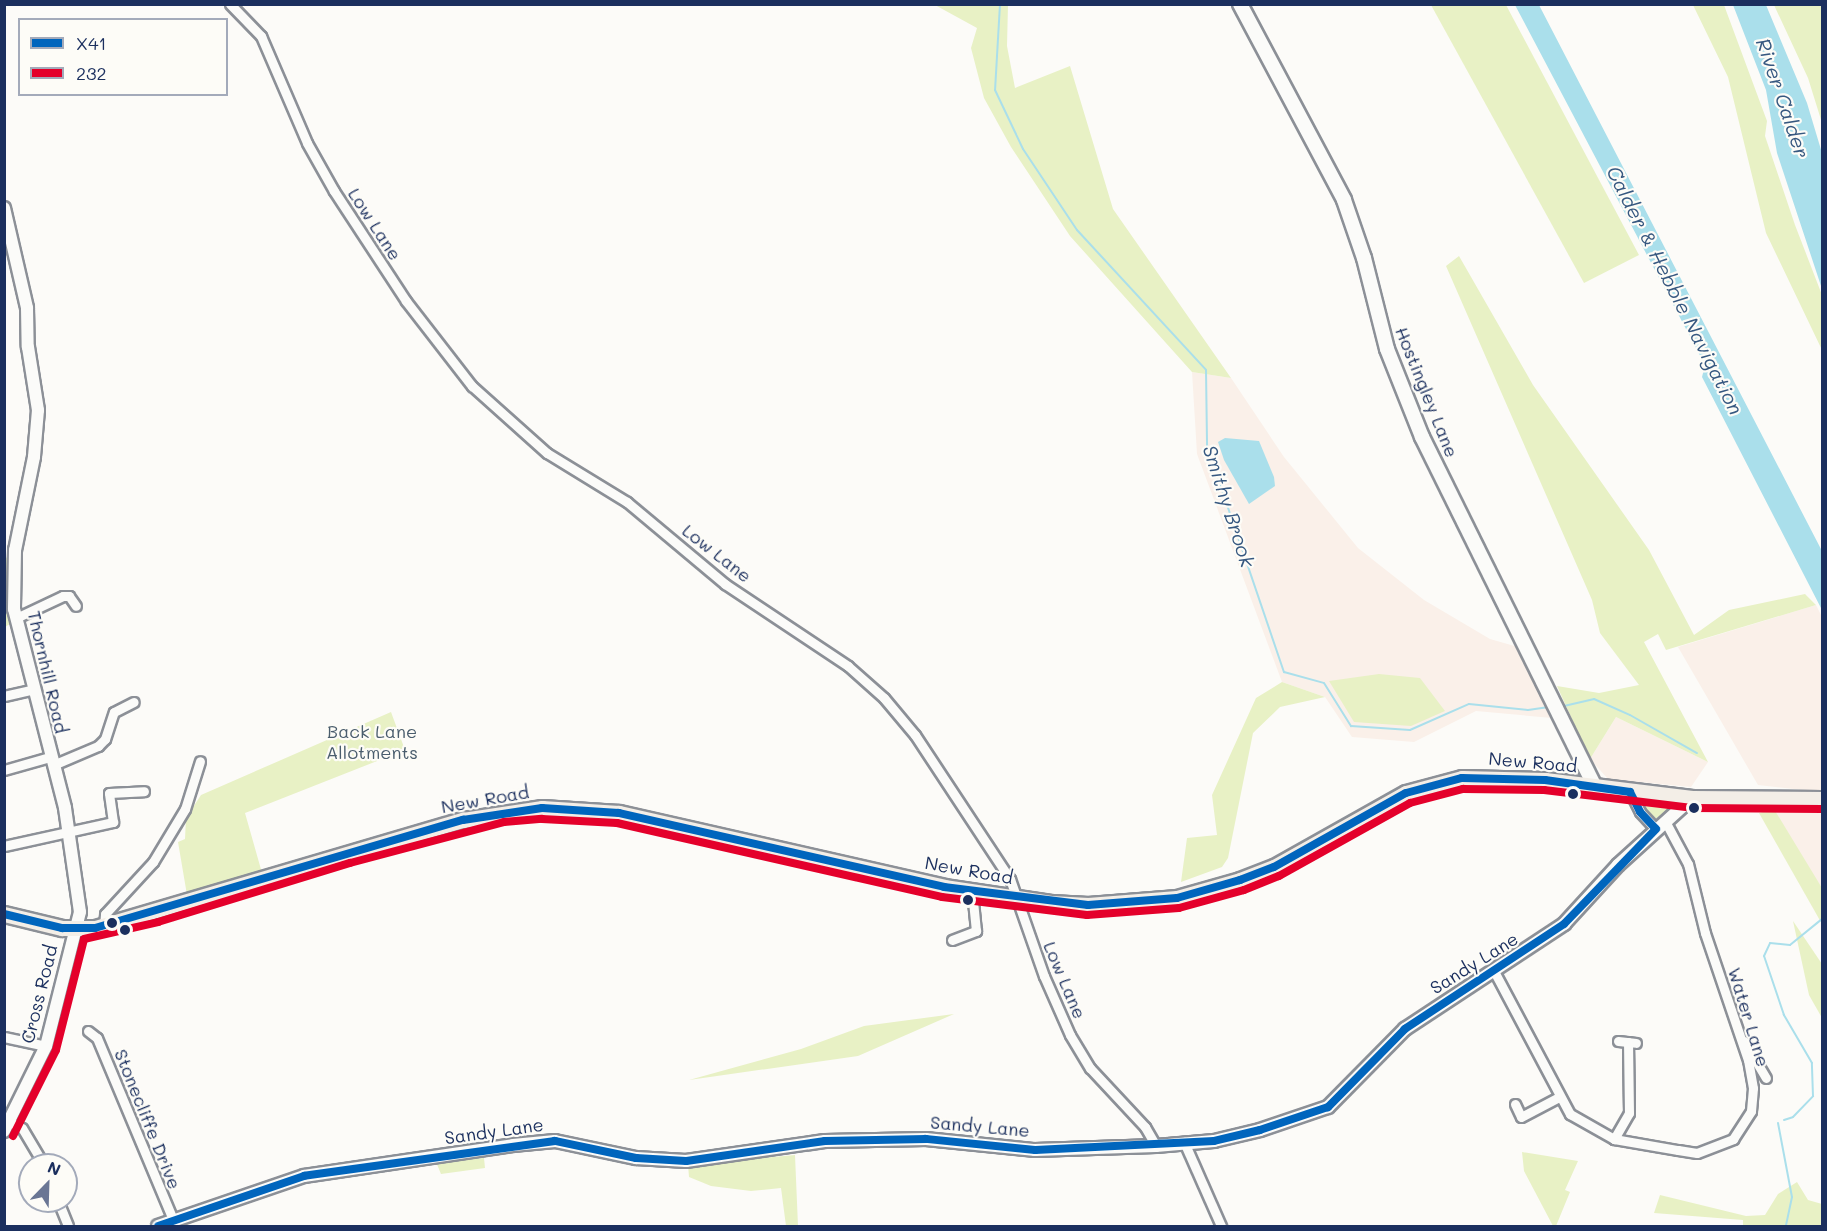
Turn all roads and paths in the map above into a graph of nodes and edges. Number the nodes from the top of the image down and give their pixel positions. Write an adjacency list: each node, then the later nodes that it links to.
1 (230, 4): 21 (street, Low Lane)
2 (1240, 4): 12 (main road, Hostingley Lane)
3 (4, 208): 5 (street, Thornhill Road)
4 (76, 606): 5 (street)
5 (16, 618): 6 (street, Thornhill Road)
6 (34, 689): 7 (street); 10 (street, Thornhill Road)
7 (4, 696)
8 (134, 702): 10 (street)
9 (200, 760): 23 (street)
10 (52, 761): 11 (street); 18 (street, Thornhill Road)
11 (4, 770)
12 (1595, 787): 14 (highway, New Road); 21 (highway, New Road)
13 (144, 791): 18 (street)
14 (1630, 792): 15 (highway, New Road); 17 (street, Water Lane)
15 (1692, 798): 16 (highway, New Road); 17 (street, Sandy Lane)
16 (1822, 799)
17 (1660, 825): 26 (street, Sandy Lane); 30 (street, Water Lane)
18 (68, 832): 19 (street); 24 (street, Thornhill Road)
19 (4, 846)
20 (972, 891): 21 (highway, New Road); 23 (highway, New Road); 25 (street)
21 (1018, 898): 38 (street, Low Lane)
22 (6, 918): 24 (highway, New Road)
23 (100, 927): 24 (highway, New Road)
24 (75, 930): 31 (street, Cross Road)
25 (952, 940)
26 (1495, 973): 33 (street, Water Lane); 37 (street, Sandy Lane)
27 (88, 1031): 41 (street, Stonecliffe Drive)
28 (4, 1037): 31 (street)
29 (1618, 1041): 36 (street)
30 (1742, 1041): 32 (street); 36 (street, Water Lane)
31 (46, 1046): 35 (street, Cross Road)
32 (1766, 1078)
33 (1559, 1097): 34 (street); 36 (street, Water Lane)
34 (1515, 1104)
35 (7, 1126): 39 (street)
36 (1614, 1139)
37 (1184, 1143): 38 (street, Sandy Lane); 44 (street)
38 (1156, 1146): 41 (street, Sandy Lane)
39 (37, 1153)
40 (63, 1213): 42 (street)
41 (174, 1222): 43 (street, Sandy Lane)
42 (69, 1227)
43 (158, 1227)
44 (1221, 1227)

